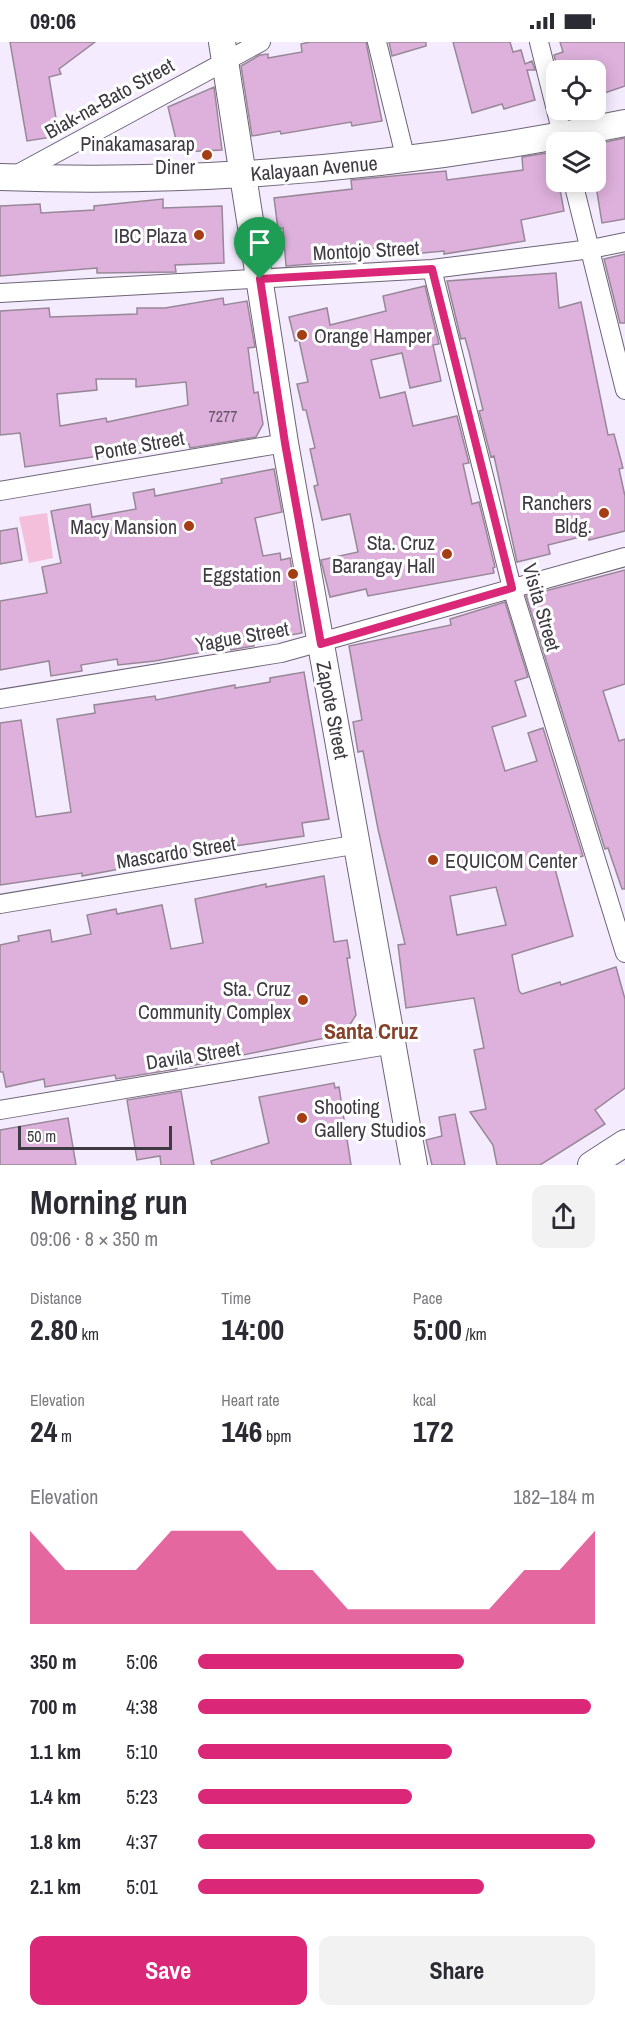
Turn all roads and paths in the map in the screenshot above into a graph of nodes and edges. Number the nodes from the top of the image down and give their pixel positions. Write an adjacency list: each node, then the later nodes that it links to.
1 (261, 42): 4 (street, Biak-na-Bato Street)
2 (376, 42): 9 (street)
3 (539, 42): 6 (street)
4 (224, 51): 10 (street, Zapote Street); 11 (street, Biak-na-Bato Street)
5 (625, 123): 7 (street, Kalayaan Avenue)
6 (561, 132)
7 (590, 132)
8 (546, 141): 9 (street, Kalayaan Avenue)
9 (406, 160): 10 (street, Kalayaan Avenue)
10 (243, 174): 11 (street, Kalayaan Avenue); 16 (street, Zapote Street)
11 (6, 177)
12 (576, 192): 14 (street)
13 (625, 242): 14 (street, Montojo Street)
14 (591, 249): 15 (street, Montojo Street); 18 (street)
15 (432, 269): 16 (street, Montojo Street); 22 (street, Visita Street)
16 (260, 279): 17 (street, Montojo Street); 19 (street, Zapote Street)
17 (0, 293)
18 (625, 390)
19 (285, 443): 20 (street, Ponte Street); 23 (street, Zapote Street)
20 (0, 491)
21 (625, 557): 22 (street, Yague Street)
22 (512, 588): 23 (street, Yague Street); 27 (street, Visita Street)
23 (321, 644): 24 (street, Yague Street); 25 (street, Zapote Street)
24 (0, 699)
25 (358, 844): 26 (street, Mascardo Street); 28 (street, Zapote Street)
26 (0, 904)
27 (625, 952)
28 (394, 1044): 29 (street, Davila Street); 31 (street, Zapote Street)
29 (0, 1110)
30 (625, 1143): 32 (street)
31 (414, 1165)
32 (591, 1165)

